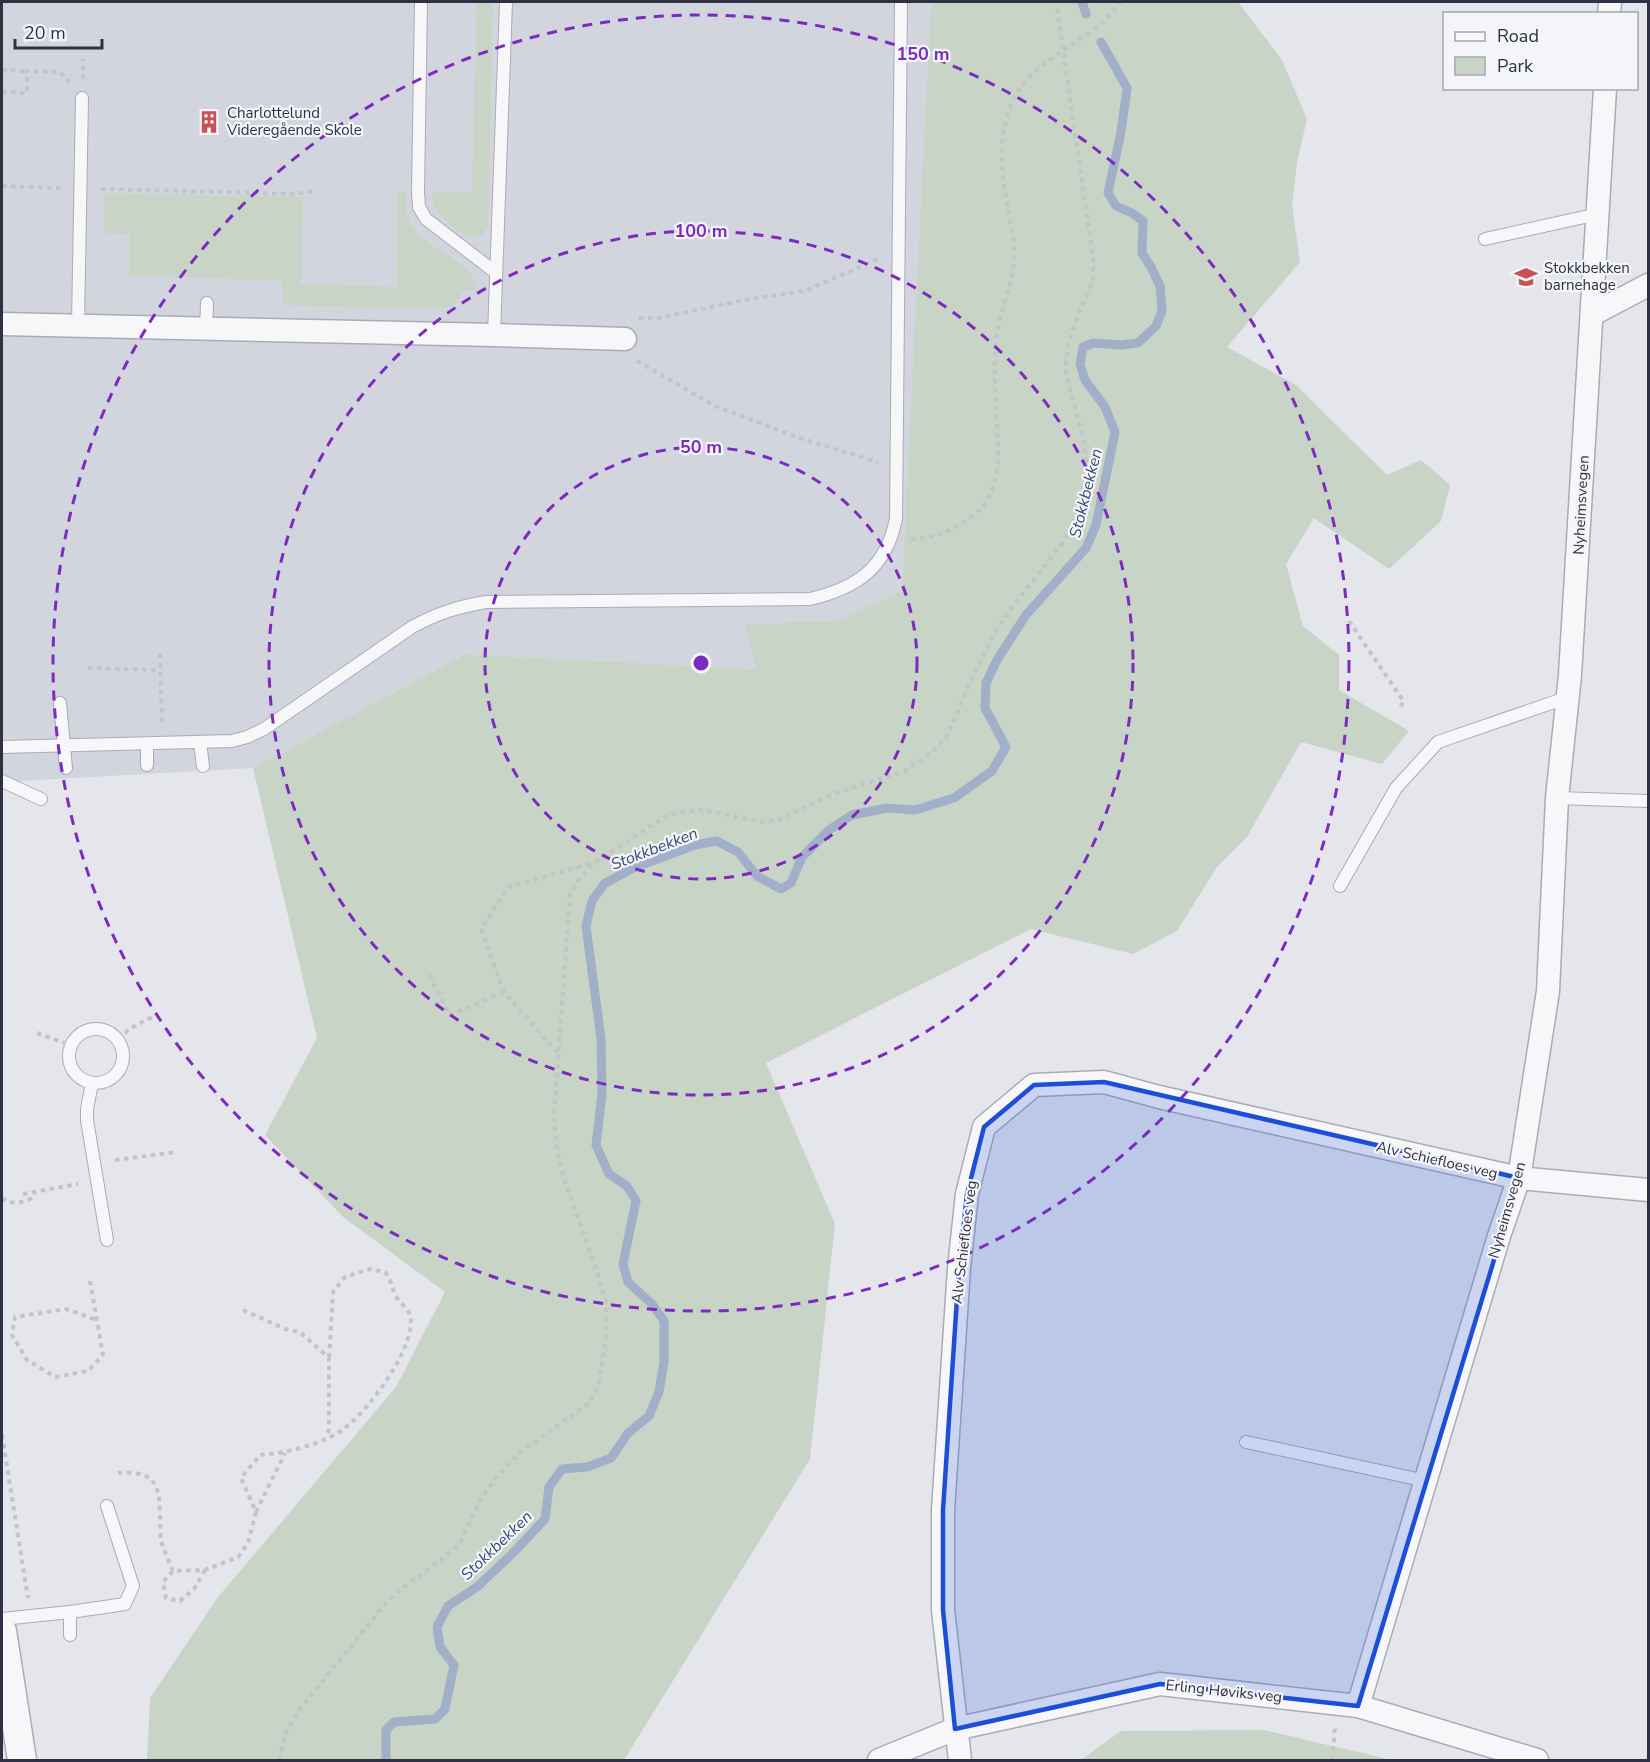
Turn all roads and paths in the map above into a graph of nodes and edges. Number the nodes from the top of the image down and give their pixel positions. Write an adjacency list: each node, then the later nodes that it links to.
1 (421, 2): 18 (lane)
2 (506, 2): 18 (lane)
3 (901, 2): 17 (lane)
4 (1056, 2): 6 (path)
5 (1121, 2): 6 (path)
6 (1064, 50): 28 (path); 48 (path)
7 (2, 70): 8 (path)
8 (27, 71): 10 (path); 11 (path)
9 (1605, 90): 15 (street, Nyheimsvegen)
10 (2, 92)
11 (82, 98): 13 (lane)
12 (2, 186): 13 (path)
13 (79, 188): 14 (path); 23 (lane)
14 (312, 191)
15 (1598, 214): 16 (lane); 21 (street, Nyheimsvegen)
16 (1485, 239)
17 (899, 250): 25 (path); 27 (lane)
18 (495, 273): 26 (lane)
19 (1648, 285): 21 (street)
20 (207, 303): 24 (lane)
21 (1593, 314): 33 (street, Nyheimsvegen)
22 (2, 324): 23 (street)
23 (78, 326): 24 (street)
24 (206, 329): 26 (street)
25 (626, 329): 26 (street); 27 (path)
26 (494, 335)
27 (896, 468): 28 (lane)
28 (892, 539): 36 (lane)
29 (1349, 621): 35 (path)
30 (160, 654): 32 (path)
31 (88, 668): 32 (path)
32 (160, 670): 38 (path)
33 (1569, 697): 45 (street, Nyheimsvegen); 49 (lane)
34 (60, 703): 39 (lane)
35 (1399, 708)
36 (200, 742): 38 (lane); 42 (lane)
37 (147, 744): 38 (lane); 39 (lane); 41 (lane)
38 (163, 744)
39 (66, 746): 40 (lane); 43 (lane)
40 (2, 747)
41 (147, 765)
42 (203, 766)
43 (66, 768)
44 (2, 781): 46 (lane)
45 (1557, 798): 47 (lane); 60 (street, Nyheimsvegen)
46 (41, 799)
47 (1648, 801)
48 (594, 863): 51 (path); 56 (path)
49 (1340, 886)
50 (429, 975): 51 (path)
51 (504, 992): 56 (path)
52 (158, 1014): 54 (path)
53 (37, 1033): 55 (path)
54 (118, 1039): 55 (lane); 57 (lane)
55 (70, 1045): 57 (lane)
56 (558, 1054): 87 (path)
57 (92, 1083): 59 (lane)
58 (176, 1152): 59 (path)
59 (94, 1163): 61 (lane)
60 (1519, 1178): 62 (street, Alv Schiefloes veg); 75 (street, Nyheimsvegen); 85 (street, Alv Schiefloes veg)
61 (97, 1180): 63 (path); 66 (lane)
62 (1648, 1190)
63 (35, 1192): 64 (path); 65 (path)
64 (23, 1194)
65 (2, 1198)
66 (107, 1240)
67 (90, 1281): 69 (path)
68 (243, 1310): 70 (path)
69 (97, 1320): 69 (path)
70 (329, 1358): 71 (path); 71 (path)
71 (326, 1438): 73 (path)
72 (1246, 1442): 75 (lane)
73 (285, 1453): 77 (path); 77 (path)
74 (118, 1473): 78 (path)
75 (1426, 1481): 84 (street, Nyheimsvegen)
76 (107, 1506): 80 (lane)
77 (256, 1512): 79 (path)
78 (173, 1570): 79 (path); 79 (path)
79 (205, 1570)
80 (70, 1612): 81 (lane); 83 (lane)
81 (2, 1620)
82 (2, 1630): 86 (street)
83 (70, 1635)
84 (1358, 1706): 85 (street, Erling Høviks veg); 90 (street, Erling Høviks veg)
85 (955, 1728): 88 (street, Erling Høviks veg); 89 (street, Alv Schiefloes veg)
86 (22, 1761)
87 (279, 1761)
88 (879, 1761)
89 (960, 1761)
90 (1537, 1761)

